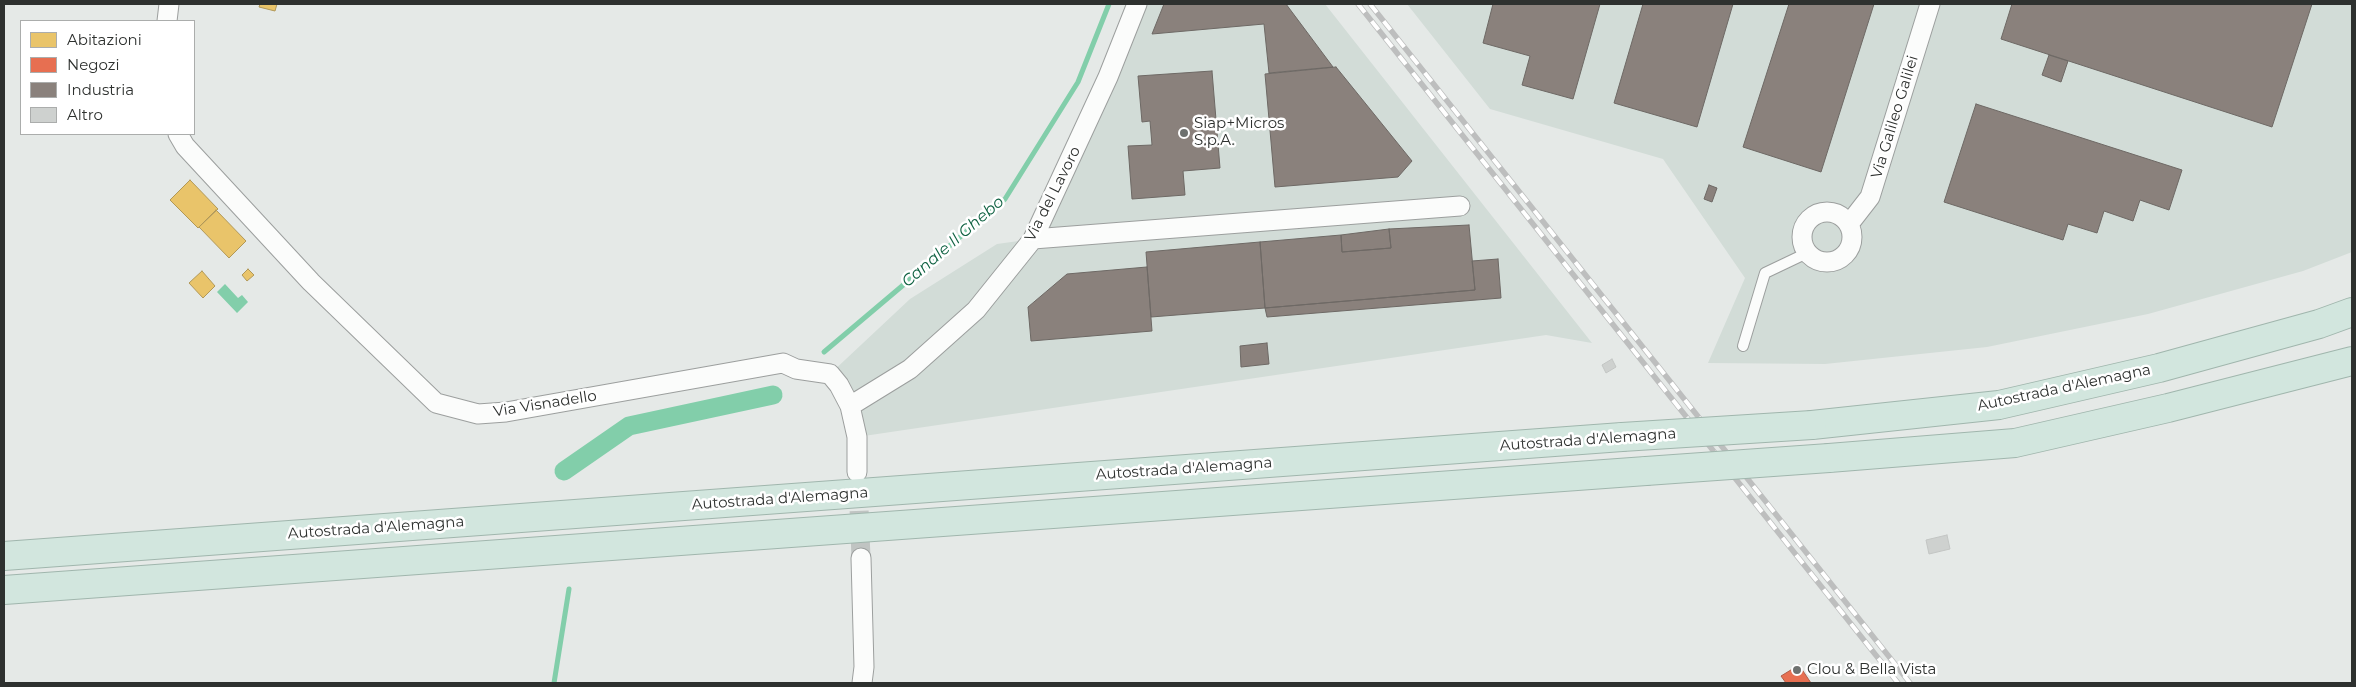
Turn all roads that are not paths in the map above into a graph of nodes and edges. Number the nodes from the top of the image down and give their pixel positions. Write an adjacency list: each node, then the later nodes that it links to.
1 (169, 4): 4 (street)
2 (1137, 4): 8 (street, Via del Lavoro)
3 (1930, 4): 7 (street, Via Galileo Galilei)
4 (167, 20)
5 (178, 135): 13 (street, Via Visnadello)
6 (1460, 206): 8 (street)
7 (1849, 224): 9 (street); 9 (street)
8 (1033, 239): 13 (street, Via del Lavoro)
9 (1807, 252): 11 (lane)
10 (2352, 312): 15 (highway, Autostrada d'Alemagna, bridge)
11 (1743, 346)
12 (2352, 361): 17 (highway, bridge)
13 (850, 406): 14 (street, Via Visnadello)
14 (857, 472)
15 (4, 556)
16 (861, 558): 18 (street)
17 (4, 590)
18 (862, 683)

